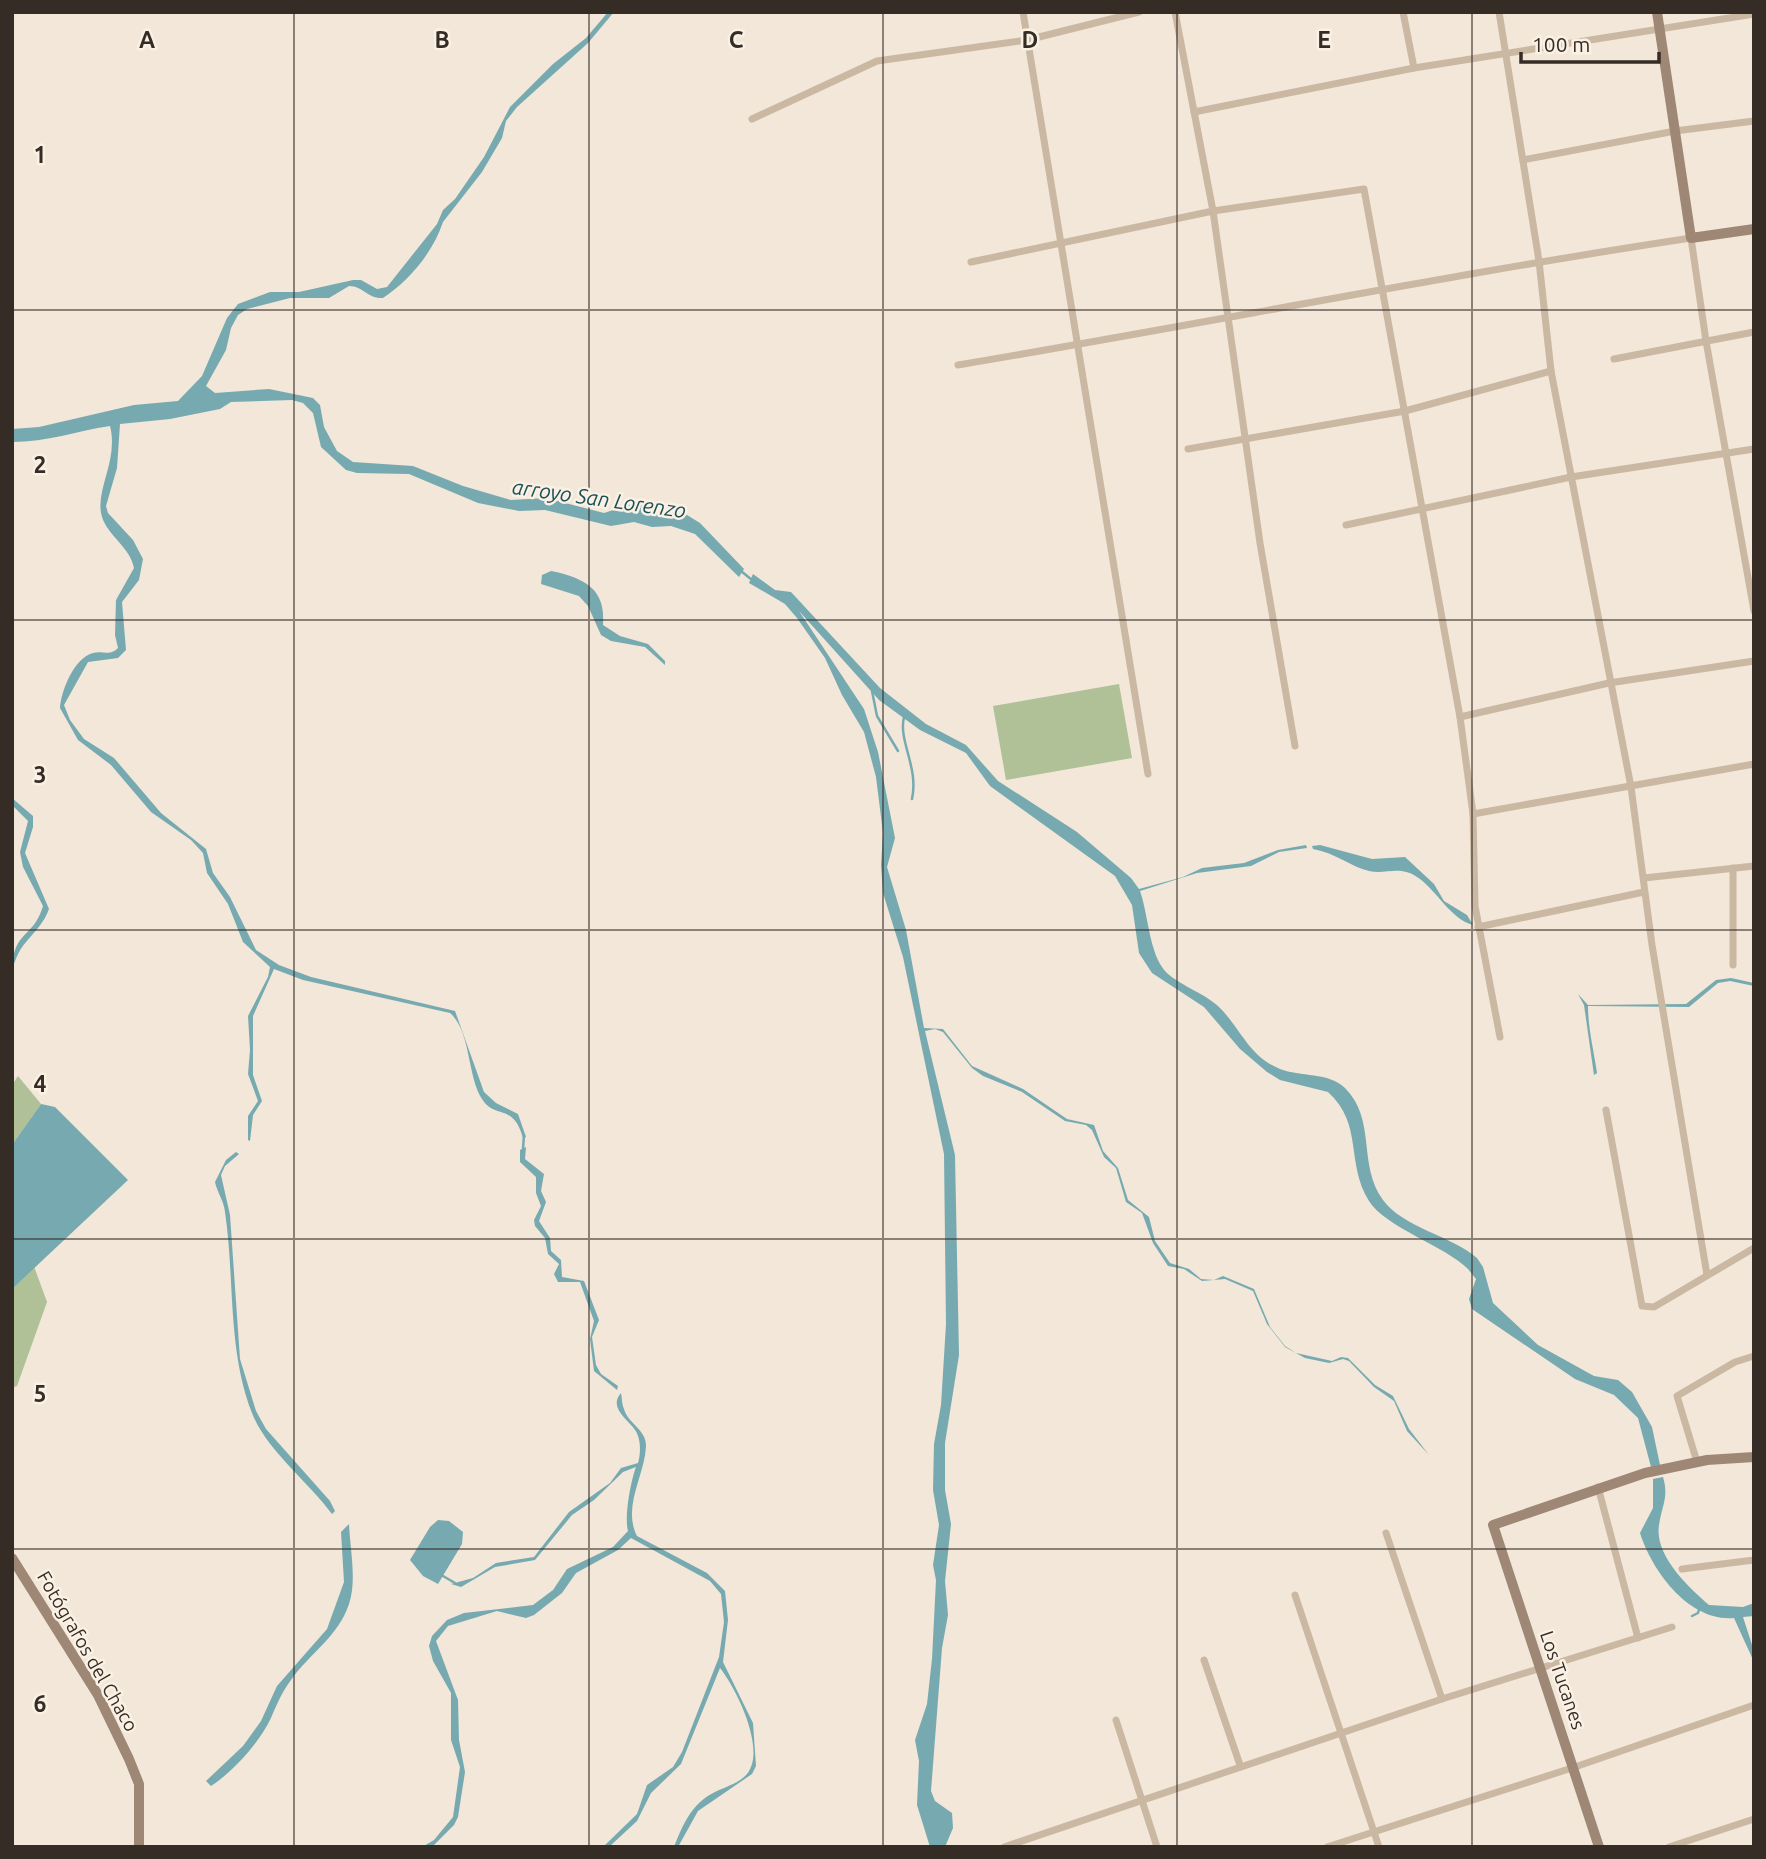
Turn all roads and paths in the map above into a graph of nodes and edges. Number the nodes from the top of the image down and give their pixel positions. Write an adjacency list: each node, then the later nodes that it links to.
1 (1023, 12): 9 (street)
2 (1139, 12): 9 (street)
3 (1175, 12): 12 (street)
4 (1403, 12): 11 (street)
5 (1499, 12): 10 (street)
6 (1657, 12): 8 (street)
7 (1754, 14): 8 (street)
8 (1660, 30): 10 (street); 15 (street)
9 (1027, 40): 13 (street); 20 (street)
10 (1506, 54): 11 (street); 16 (street)
11 (1414, 68): 12 (street)
12 (1194, 112): 17 (street)
13 (752, 119)
14 (1754, 121): 15 (street)
15 (1675, 131): 16 (street); 19 (street)
16 (1523, 160): 21 (street)
17 (1213, 211): 20 (street); 23 (street); 24 (street)
18 (1754, 229): 19 (street)
19 (1691, 238): 21 (street); 26 (street)
20 (1059, 242): 22 (street); 27 (street)
21 (1539, 261): 23 (street); 30 (street)
22 (971, 262)
23 (1384, 289): 24 (street); 31 (street)
24 (1228, 320): 27 (street); 32 (street)
25 (1754, 332): 26 (street)
26 (1706, 341): 28 (street); 35 (street)
27 (1076, 345): 29 (street); 45 (street)
28 (1614, 359)
29 (958, 365)
30 (1551, 372): 31 (street); 36 (street)
31 (1405, 411): 32 (street); 37 (street)
32 (1245, 441): 33 (street); 43 (street)
33 (1188, 449)
34 (1754, 449): 35 (street)
35 (1726, 454): 36 (street); 39 (street)
36 (1571, 477): 37 (street); 41 (street)
37 (1422, 510): 38 (street); 42 (street)
38 (1346, 526)
39 (1754, 611)
40 (1754, 661): 41 (street)
41 (1609, 683): 42 (street); 46 (street)
42 (1460, 717): 47 (street)
43 (1295, 746)
44 (1754, 764): 46 (street)
45 (1148, 774)
46 (1631, 786): 47 (street); 50 (street)
47 (1473, 814): 52 (street)
48 (1754, 866): 49 (street)
49 (1733, 868): 50 (street); 53 (street)
50 (1644, 878): 51 (street)
51 (1644, 892): 52 (street); 57 (street)
52 (1478, 928): 54 (street)
53 (1733, 965)
54 (1500, 1037)
55 (1606, 1110): 57 (street)
56 (1754, 1248): 57 (street)
57 (1707, 1275)
58 (1754, 1356): 60 (street)
59 (1754, 1457): 60 (street)
60 (1697, 1462): 61 (street)
61 (1598, 1487): 68 (street); 70 (street, Los Tucanes)
62 (1386, 1533): 71 (street)
63 (12, 1558): 80 (street, Fotógrafos del Chaco)
64 (1754, 1560): 65 (street)
65 (1682, 1569)
66 (1295, 1595): 74 (street)
67 (1672, 1627): 68 (street)
68 (1638, 1638): 70 (street)
69 (1204, 1660): 75 (street)
70 (1540, 1667): 71 (street); 76 (street, Los Tucanes)
71 (1442, 1699): 74 (street)
72 (1754, 1705): 76 (street)
73 (1116, 1720): 77 (street)
74 (1342, 1734): 75 (street); 79 (street)
75 (1240, 1765): 77 (street)
76 (1575, 1767): 79 (street); 85 (street, Los Tucanes)
77 (1141, 1798): 81 (street); 82 (street)
78 (1754, 1819): 86 (street)
79 (1374, 1830): 83 (street); 84 (street)
80 (139, 1847)
81 (1004, 1847)
82 (1157, 1847)
83 (1327, 1847)
84 (1379, 1847)
85 (1599, 1847)
86 (1669, 1847)

